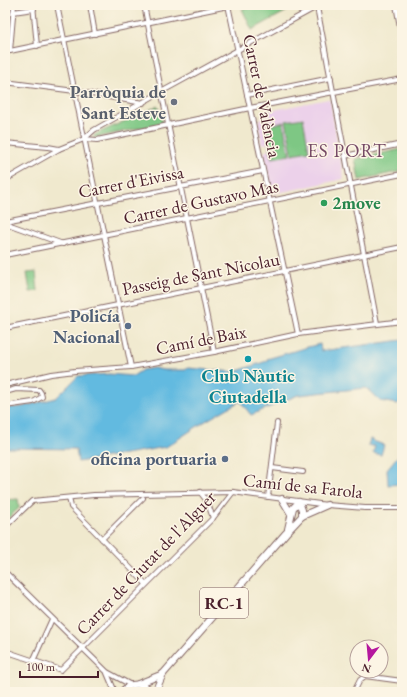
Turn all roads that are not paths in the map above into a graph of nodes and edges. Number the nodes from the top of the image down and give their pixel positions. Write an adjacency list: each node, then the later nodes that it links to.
1 (14, 5): 9 (street)
2 (57, 5): 13 (street)
3 (90, 5): 11 (street)
4 (144, 5): 10 (street)
5 (230, 5): 10 (street); 15 (street, Carrer de València)
6 (396, 5): 12 (street)
7 (319, 6): 15 (street); 17 (street)
8 (34, 9): 9 (street); 14 (street)
9 (13, 12): 16 (street)
10 (147, 23): 11 (street); 21 (street)
11 (95, 34): 13 (street)
12 (402, 38)
13 (64, 40): 14 (street); 20 (street)
14 (36, 46): 16 (street)
15 (238, 50): 21 (street); 23 (street, Carrer de València)
16 (7, 52)
17 (331, 78): 22 (street); 23 (street)
18 (402, 79): 22 (street)
19 (5, 82): 20 (street)
20 (74, 91): 24 (street); 27 (street)
21 (161, 92): 24 (street); 26 (street)
22 (333, 93): 25 (street); 31 (street)
23 (247, 95): 25 (street, Carrer de València)
24 (143, 103): 27 (street)
25 (250, 108): 26 (street); 32 (street, Carrer de València)
26 (168, 126): 27 (street); 36 (street)
27 (84, 140): 30 (street); 38 (street)
28 (5, 143): 30 (street)
29 (402, 144): 31 (street)
30 (59, 149): 34 (street)
31 (345, 156): 35 (street)
32 (263, 171): 36 (street, Carrer d'Eivissa); 37 (street, Carrer de València)
33 (402, 174): 35 (street, Carrer de Gustavo Mas)
34 (5, 180)
35 (351, 185): 37 (street, Carrer de Gustavo Mas); 45 (street)
36 (181, 187): 38 (street, Carrer d'Eivissa); 39 (street)
37 (270, 202): 39 (street, Carrer de Gustavo Mas); 46 (street, Carrer de València)
38 (97, 203): 40 (street, Carrer d'Eivissa); 41 (street)
39 (187, 219): 41 (street, Carrer de Gustavo Mas); 47 (street)
40 (5, 222): 42 (street)
41 (104, 236): 42 (street, Carrer de Gustavo Mas); 48 (street)
42 (63, 244): 44 (street, Carrer de Gustavo Mas)
43 (402, 247): 45 (street, Passeig de Sant Nicolau)
44 (5, 255)
45 (364, 255): 46 (street, Passeig de Sant Nicolau); 50 (street)
46 (284, 271): 47 (street, Passeig de Sant Nicolau); 52 (street, Carrer de València)
47 (201, 288): 48 (street, Passeig de Sant Nicolau); 53 (street)
48 (118, 305): 51 (street, Passeig de Sant Nicolau); 54 (street)
49 (402, 321): 50 (street, Camí de Baix)
50 (377, 323): 52 (street, Camí de Baix)
51 (5, 328)
52 (298, 334): 53 (street, Camí de Baix)
53 (214, 352): 54 (street, Camí de Baix)
54 (131, 367): 55 (street, Camí de Baix)
55 (5, 385)
56 (5, 392): 57 (street)
57 (5, 406)
58 (277, 423): 59 (street)
59 (272, 468): 60 (street); 63 (street)
60 (302, 472)
61 (200, 492): 62 (street, Camí de sa Farola); 64 (street, Camí de sa Farola); 72 (street)
62 (233, 492): 63 (street, Camí de sa Farola); 72 (street, Carrer de Ciutat de l'Alguer)
63 (268, 497): 66 (street, Camí de sa Farola)
64 (69, 498): 73 (street, Camí de sa Farola); 75 (street)
65 (143, 498): 75 (street)
66 (282, 499): 67 (street, Camí de sa Farola); 70 (main road)
67 (298, 502): 68 (street, Camí de sa Farola); 70 (main road, RC-1); 71 (main road)
68 (327, 505): 69 (street, Camí de sa Farola); 71 (main road, RC-1)
69 (402, 508)
70 (291, 514): 74 (main road, RC-1)
71 (302, 516): 74 (main road, RC-1)
72 (213, 518): 77 (street, Carrer de Ciutat de l'Alguer)
73 (5, 527)
74 (286, 533): 83 (main road, RC-1)
75 (102, 539): 77 (street)
76 (5, 572): 78 (street)
77 (146, 584): 79 (street, Carrer de Ciutat de l'Alguer)
78 (52, 619): 79 (street); 81 (street)
79 (82, 648): 81 (street, Carrer de Ciutat de l'Alguer); 82 (street)
80 (5, 651): 81 (street)
81 (33, 661)
82 (107, 672): 85 (street); 86 (street)
83 (163, 674): 85 (main road, RC-1); 89 (main road, RC-1)
84 (402, 681): 90 (street)
85 (135, 685): 87 (main road, RC-1); 88 (main road)
86 (115, 692)
87 (122, 692)
88 (152, 692)
89 (155, 692)
90 (354, 692)

